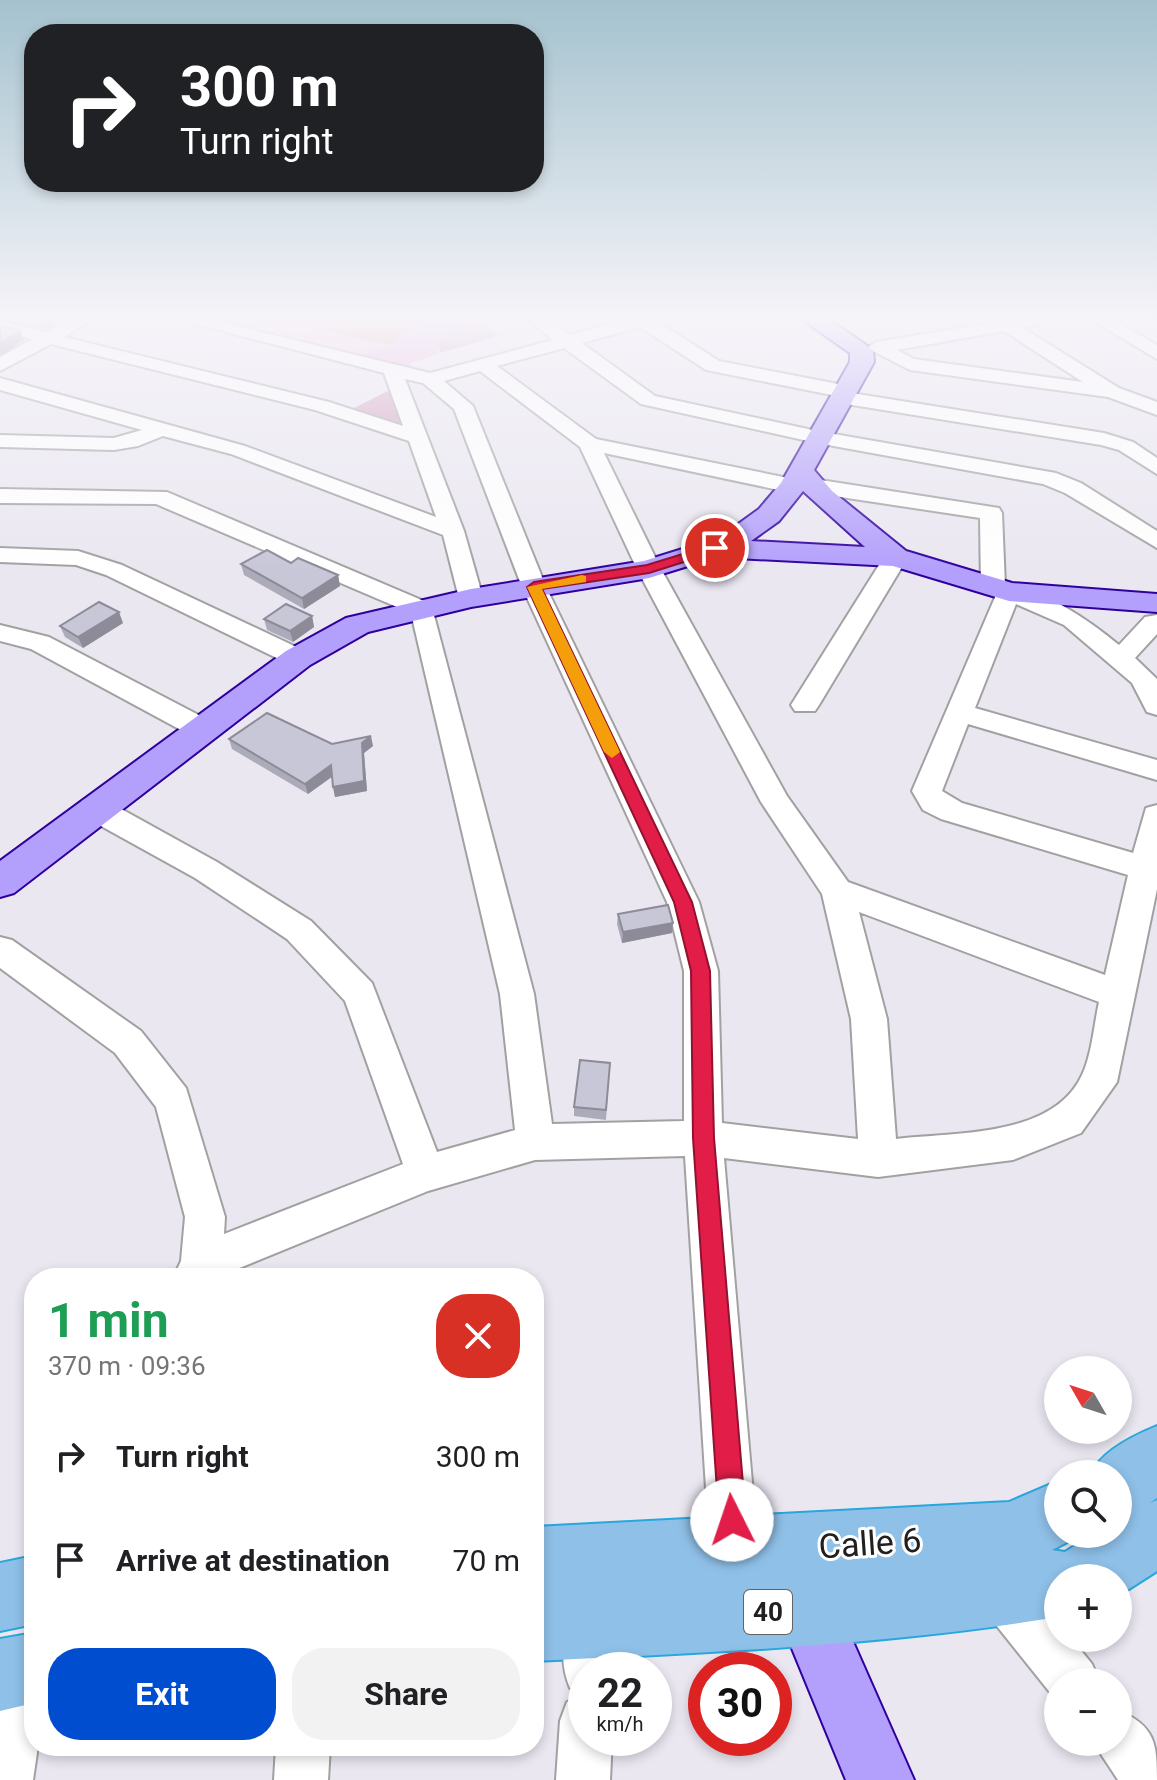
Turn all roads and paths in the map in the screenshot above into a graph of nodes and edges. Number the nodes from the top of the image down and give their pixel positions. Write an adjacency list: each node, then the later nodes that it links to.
1 (71, 403): 9 (street)
2 (310, 403): 10 (street)
3 (404, 403): 10 (street)
4 (460, 403): 23 (street)
5 (534, 403): 13 (street)
6 (662, 403): 11 (street)
7 (837, 403): 11 (main road)
8 (895, 403): 14 (street)
9 (164, 428): 12 (street); 17 (street)
10 (416, 437): 17 (street)
11 (817, 437): 15 (main road); 18 (street)
12 (0, 441)
13 (589, 444): 15 (street); 22 (street)
14 (1157, 468)
15 (802, 480): 19 (main road); 21 (main road); 24 (street)
16 (0, 496): 26 (street)
17 (453, 531): 25 (street)
18 (1157, 541)
19 (715, 548): 21 (main road); 22 (main road)
20 (0, 555): 29 (street)
21 (896, 557): 24 (main road); 31 (street)
22 (649, 569): 23 (main road); 40 (street)
23 (534, 587): 25 (main road); 43 (street)
24 (1001, 590): 27 (main road); 30 (street); 33 (street)
25 (471, 598): 26 (main road)
26 (422, 609): 29 (main road); 44 (street)
27 (1156, 612): 30 (street)
28 (0, 633): 34 (street)
29 (298, 658): 34 (main road)
30 (1120, 659): 32 (street)
31 (805, 705)
32 (1157, 706)
33 (958, 712): 35 (street); 38 (street)
34 (202, 729): 36 (main road)
35 (1157, 770)
36 (94, 808): 39 (main road); 46 (street)
37 (1157, 816): 38 (street)
38 (1146, 868): 42 (street)
39 (0, 882)
40 (837, 891): 42 (street); 45 (street)
41 (0, 950): 47 (street)
42 (1118, 994): 45 (street)
43 (703, 1138): 44 (street); 45 (street); 53 (street)
44 (535, 1142): 46 (street)
45 (878, 1159)
46 (426, 1173): 48 (street)
47 (198, 1268)
48 (203, 1268)
49 (1157, 1458): 50 (highway)
50 (1132, 1477)
51 (1044, 1520): 53 (highway, Calle 6 / 40)
52 (1157, 1533): 55 (highway)
53 (734, 1552): 54 (highway, Calle 6 / 40)
54 (544, 1561)
55 (1107, 1564)
56 (1030, 1588): 59 (highway, Calle 6 / 40); 61 (street)
57 (24, 1592): 58 (highway)
58 (0, 1597)
59 (806, 1607): 60 (highway, Calle 6 / 40); 69 (main road)
60 (571, 1640)
61 (1067, 1668)
62 (19, 1671): 66 (street)
63 (1132, 1755): 70 (street)
64 (302, 1756): 67 (street)
65 (584, 1756): 68 (street)
66 (6, 1780)
67 (301, 1780)
68 (583, 1780)
69 (880, 1780)
70 (1152, 1780)

